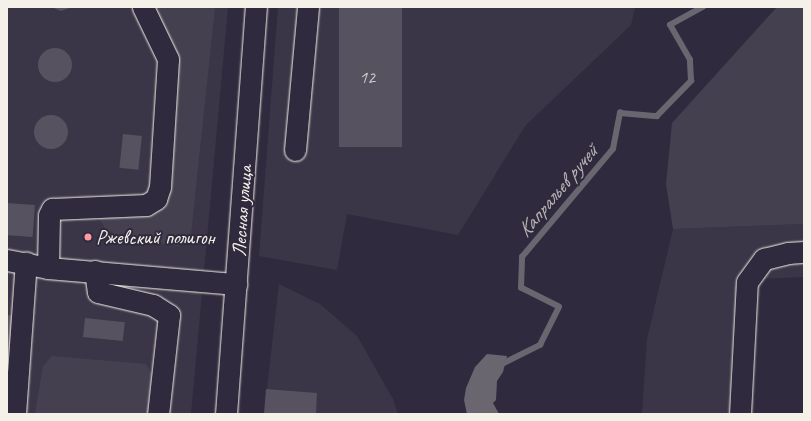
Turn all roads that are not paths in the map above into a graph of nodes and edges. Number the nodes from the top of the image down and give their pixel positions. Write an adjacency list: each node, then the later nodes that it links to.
1 (143, 7): 7 (street)
2 (256, 7): 9 (street, Лесная улица)
3 (308, 7): 4 (street)
4 (295, 150)
5 (804, 252): 13 (street)
6 (16, 261): 7 (street); 10 (street)
7 (48, 268): 8 (street)
8 (94, 271): 9 (street); 11 (street)
9 (236, 284): 12 (street, Лесная улица)
10 (15, 414)
11 (158, 414)
12 (226, 414)
13 (740, 414)

